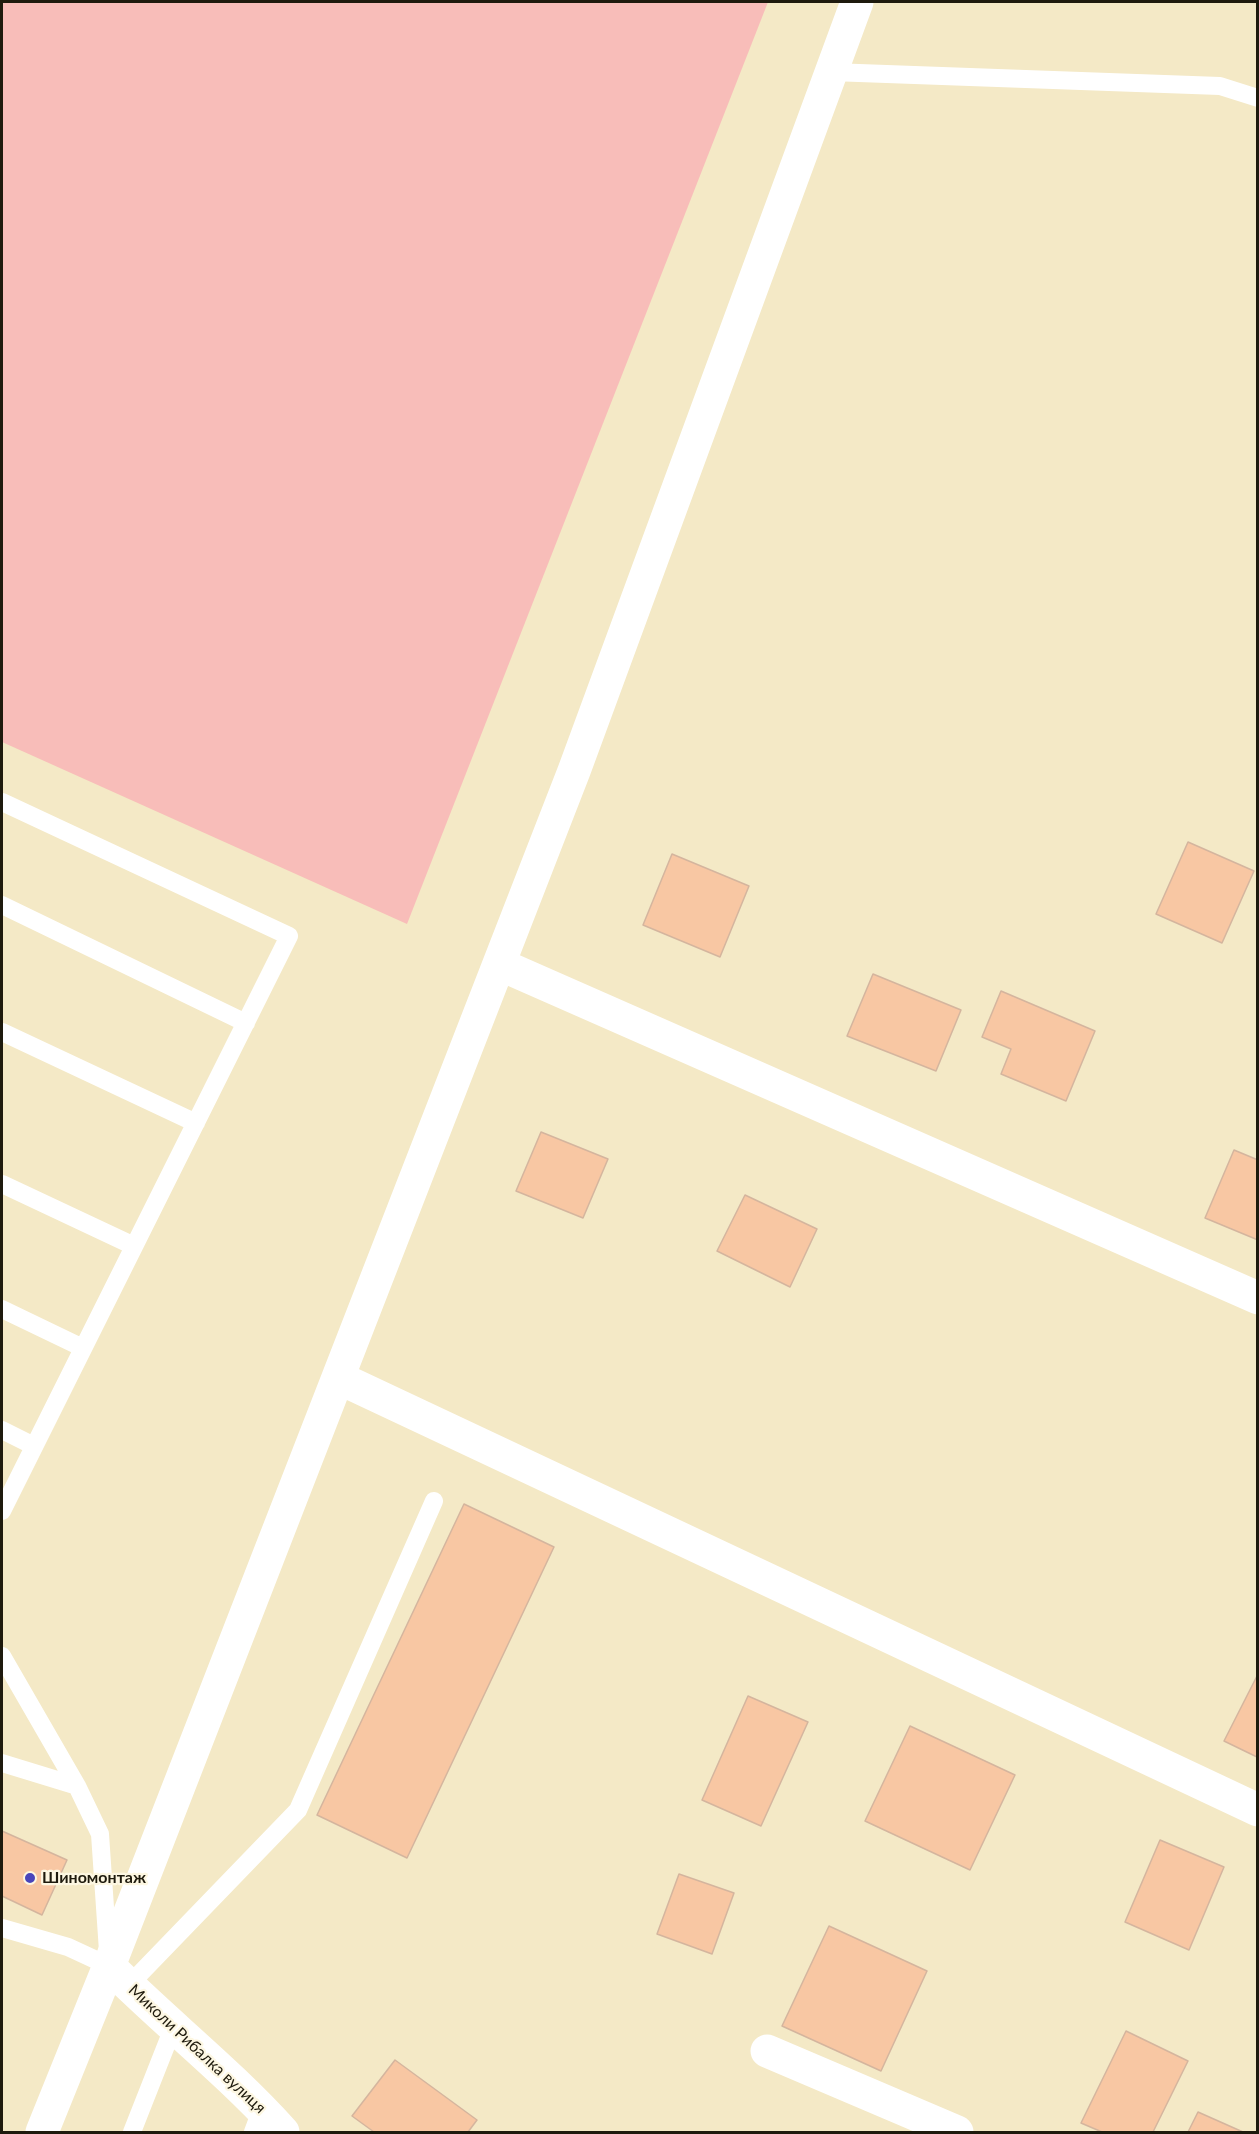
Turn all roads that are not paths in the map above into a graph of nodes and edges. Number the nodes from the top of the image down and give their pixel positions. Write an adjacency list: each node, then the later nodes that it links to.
1 (857, 2): 2 (street)
2 (831, 72): 3 (lane); 6 (street)
3 (1257, 98)
4 (2, 801): 7 (lane)
5 (2, 905): 7 (lane)
6 (499, 964): 12 (street); 15 (street)
7 (246, 1023): 9 (lane)
8 (2, 1032): 9 (lane)
9 (196, 1123): 11 (lane)
10 (2, 1184): 11 (lane)
11 (134, 1246): 14 (lane)
12 (1257, 1298)
13 (2, 1309): 14 (lane)
14 (83, 1348): 17 (lane)
15 (339, 1378): 23 (street); 25 (street)
16 (2, 1430): 17 (lane)
17 (34, 1446): 19 (lane)
18 (434, 1501): 25 (lane)
19 (2, 1511)
20 (2, 1656): 22 (lane)
21 (2, 1763): 22 (lane)
22 (77, 1786): 25 (lane)
23 (1257, 1810)
24 (2, 1928): 25 (lane)
25 (119, 1976): 26 (street, Миколи Рибалка вулиця); 29 (street)
26 (172, 2028): 28 (street, Миколи Рибалка вулиця); 30 (lane)
27 (767, 2051): 32 (street)
28 (257, 2120): 31 (street, Миколи Рибалка вулиця)
29 (42, 2133)
30 (132, 2133)
31 (283, 2133)
32 (957, 2133)

